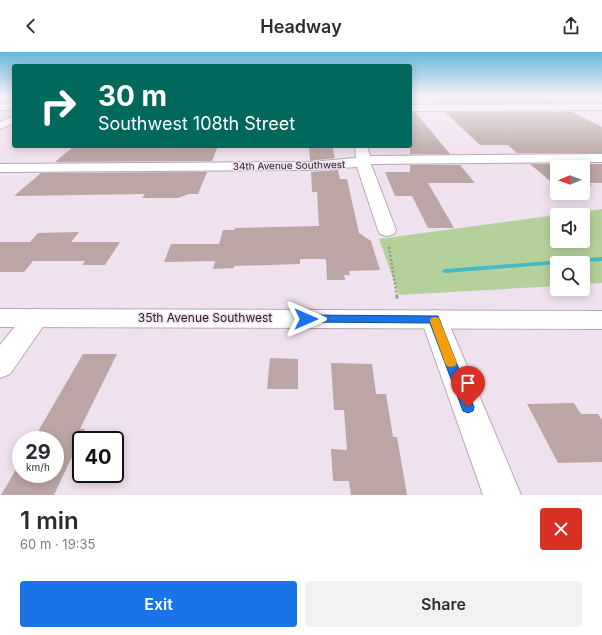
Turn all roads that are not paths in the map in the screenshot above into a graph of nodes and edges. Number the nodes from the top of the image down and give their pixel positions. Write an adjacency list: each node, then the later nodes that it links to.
1 (12, 120): 2 (street)
2 (0, 126)
3 (362, 154): 4 (street, 34th Avenue Southwest); 5 (street, 34th Avenue Southwest); 6 (street)
4 (602, 158)
5 (0, 168)
6 (387, 230)
7 (0, 318): 8 (street, 35th Avenue Southwest)
8 (36, 318): 9 (street, 35th Avenue Southwest); 11 (street)
9 (434, 319): 10 (street, 35th Avenue Southwest); 12 (street)
10 (602, 320)
11 (0, 366)
12 (502, 495)

